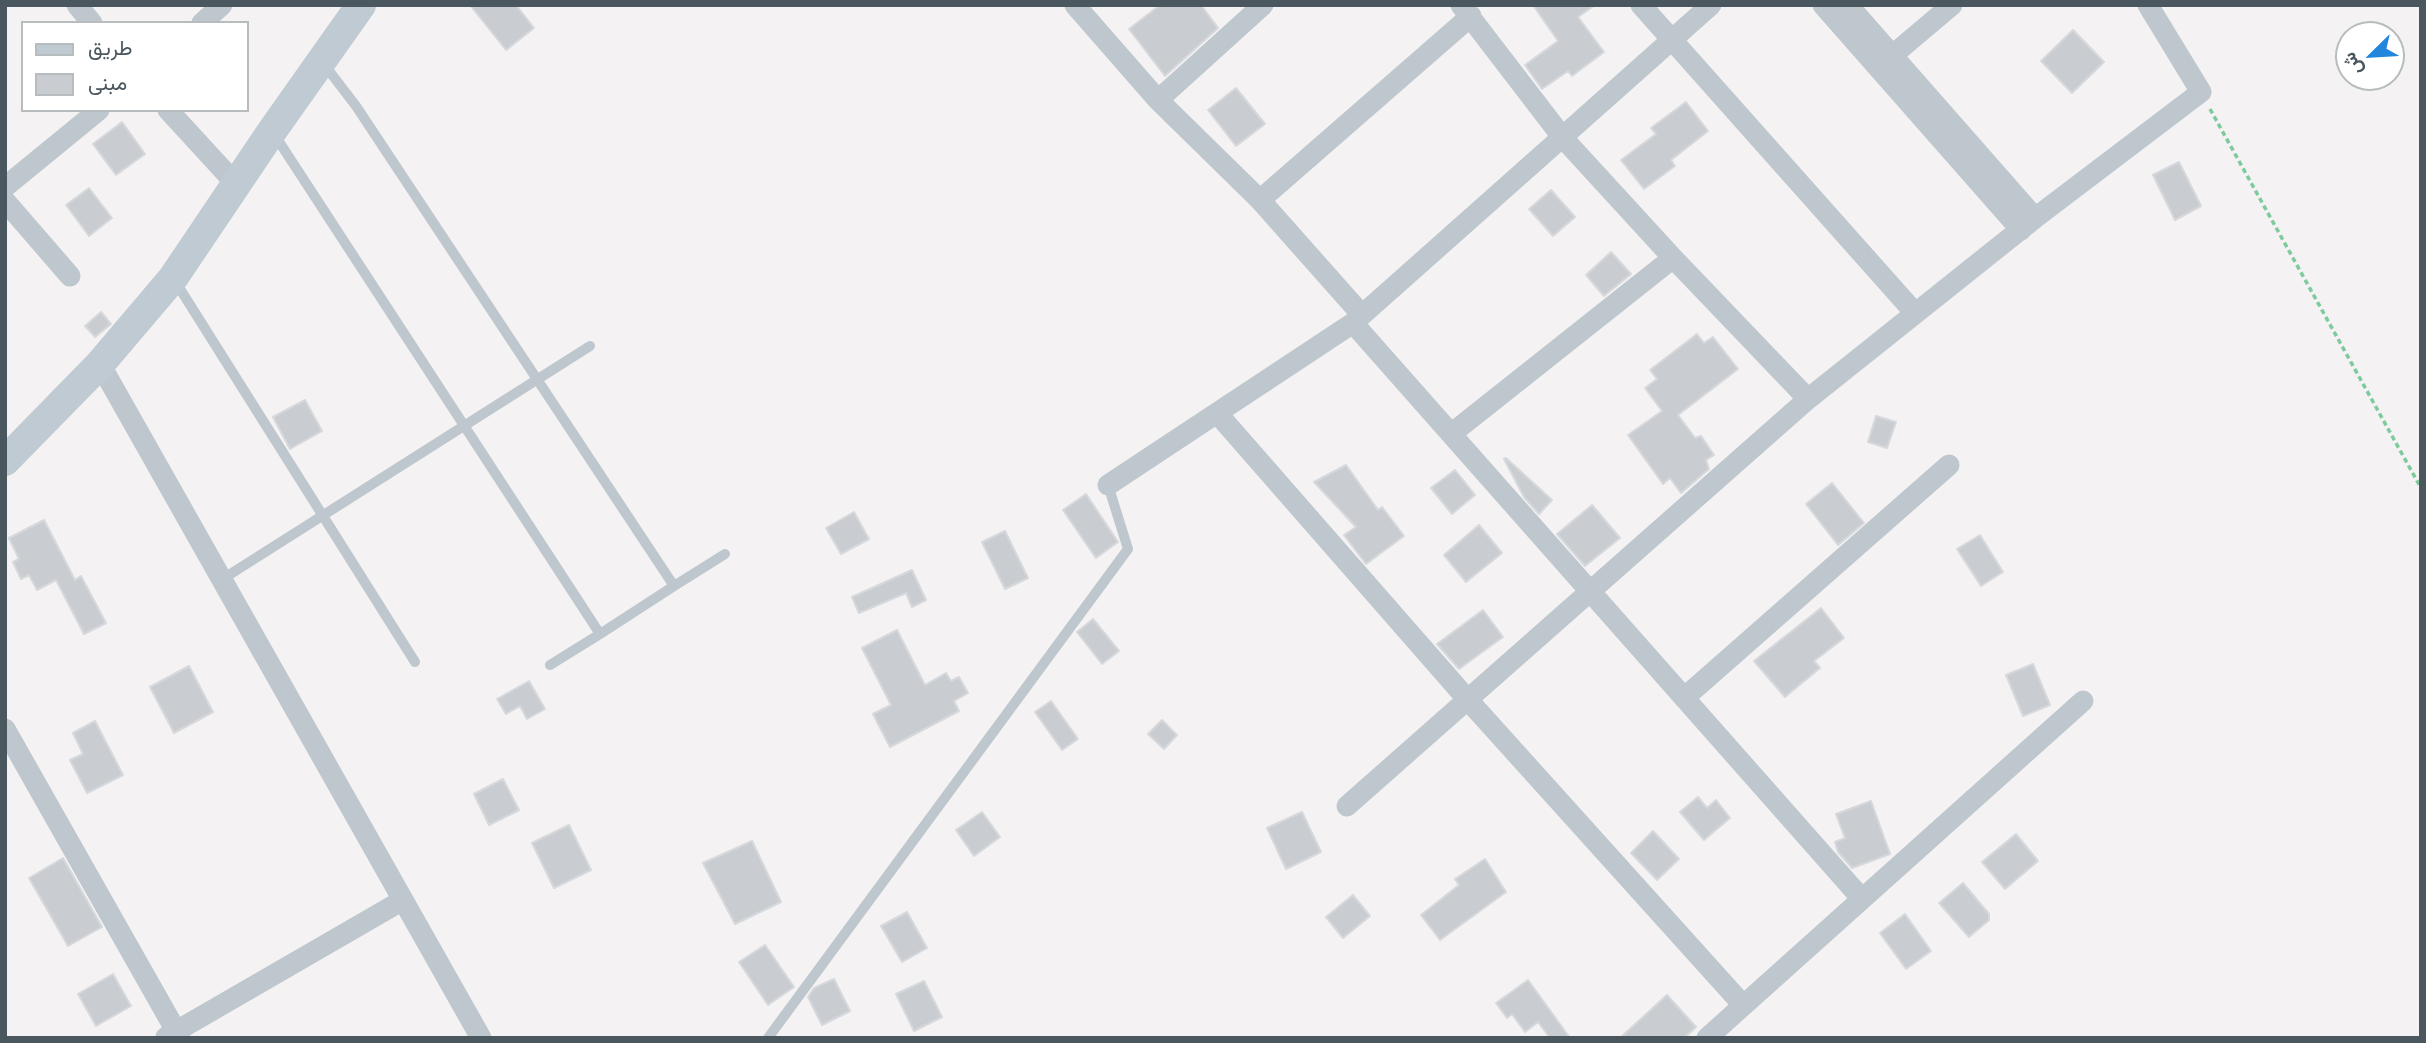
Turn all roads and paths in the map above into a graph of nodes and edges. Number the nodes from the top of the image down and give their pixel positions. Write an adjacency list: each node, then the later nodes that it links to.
1 (77, 5): 13 (street)
2 (222, 5): 14 (street)
3 (361, 5): 16 (street)
4 (1075, 5): 19 (street)
5 (1263, 5): 19 (street)
6 (1641, 5): 15 (street)
7 (1711, 5): 15 (street)
8 (1823, 5): 17 (street)
9 (1848, 5): 17 (street)
10 (1952, 5): 17 (street)
11 (2148, 5): 18 (street)
12 (1466, 11): 23 (street); 26 (street)
13 (90, 21)
14 (204, 21)
15 (1671, 40): 23 (street); 32 (street)
16 (321, 61): 22 (street); 36 (lane)
17 (1885, 62): 28 (street)
18 (2201, 92): 28 (street); 44 (path)
19 (1158, 100): 26 (street)
20 (97, 112): 25 (street)
21 (170, 112): 24 (street)
22 (272, 131): 24 (street); 39 (lane)
23 (1563, 138): 29 (street); 33 (street)
24 (236, 184): 31 (street)
25 (5, 187)
26 (1260, 200): 33 (street)
27 (5, 201): 30 (street)
28 (2028, 224): 32 (street)
29 (1672, 258): 37 (street); 40 (street)
30 (70, 276)
31 (173, 278): 35 (street); 45 (lane)
32 (1915, 313): 37 (street)
33 (1358, 319): 38 (street); 40 (street)
34 (590, 346): 36 (lane)
35 (100, 364): 41 (street); 47 (street)
36 (537, 379): 39 (lane); 48 (lane)
37 (1808, 398): 49 (street)
38 (1217, 413): 43 (street); 54 (street)
39 (464, 426): 45 (lane); 50 (lane)
40 (1451, 434): 49 (street)
41 (5, 461)
42 (1949, 465): 53 (street)
43 (1108, 485): 63 (lane)
44 (2421, 488)
45 (323, 515): 47 (lane); 51 (lane)
46 (725, 554): 48 (lane)
47 (221, 580): 59 (street)
48 (674, 586): 50 (lane)
49 (1590, 592): 53 (street); 54 (street)
50 (600, 634): 52 (lane)
51 (415, 662)
52 (550, 664)
53 (1684, 698): 58 (street)
54 (1468, 700): 57 (street); 60 (street)
55 (2083, 701): 58 (street)
56 (5, 729): 61 (street)
57 (1347, 806)
58 (1862, 899): 60 (street)
59 (403, 900): 61 (street); 62 (street)
60 (1743, 1005): 64 (street)
61 (173, 1035)
62 (481, 1038)
63 (768, 1038)
64 (1707, 1038)

